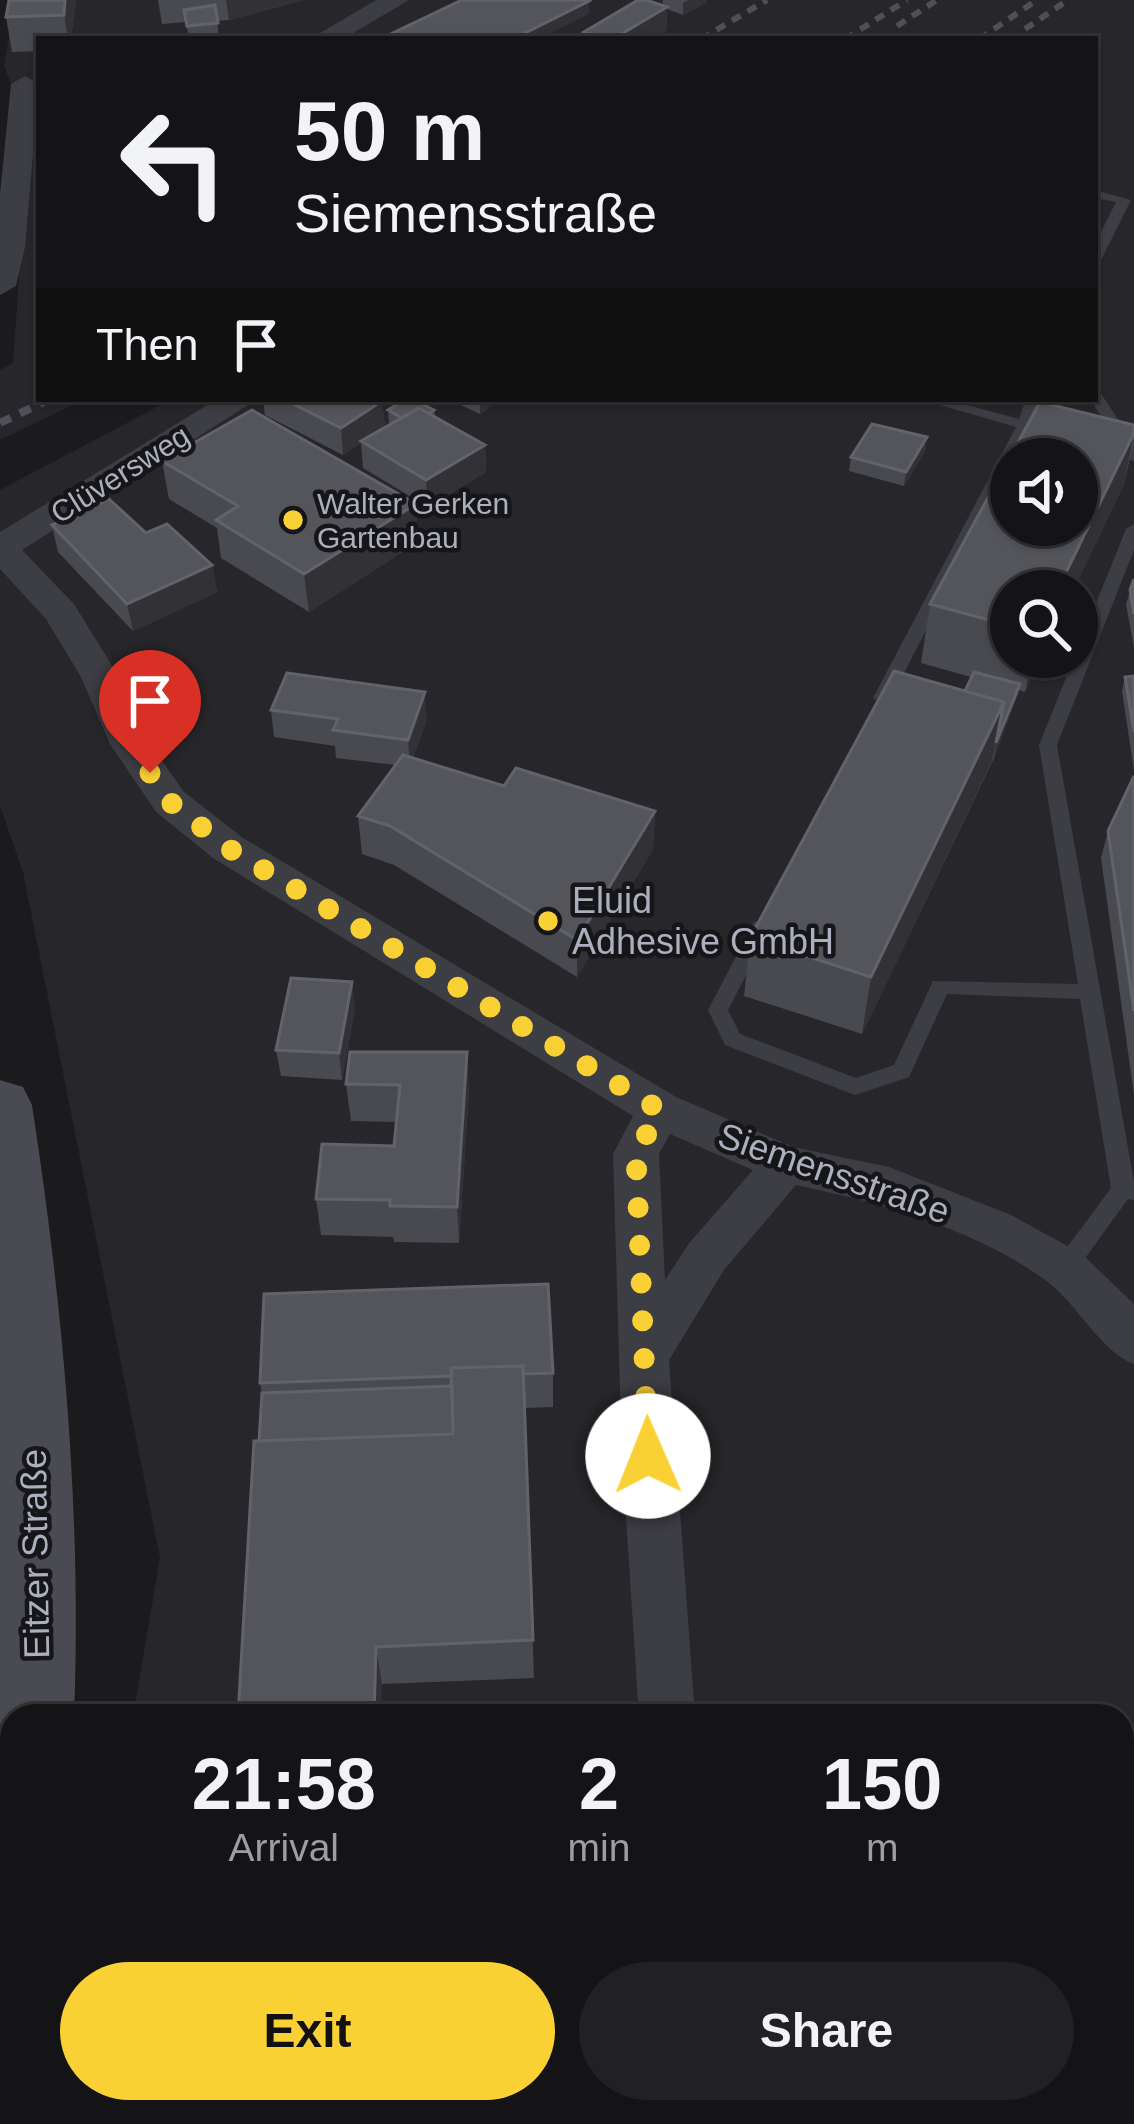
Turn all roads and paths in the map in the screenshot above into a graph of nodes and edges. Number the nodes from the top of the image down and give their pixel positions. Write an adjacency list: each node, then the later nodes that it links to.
1 (396, 0): 2 (street)
2 (329, 36)
3 (21, 84): 6 (street)
4 (1098, 195): 5 (lane)
5 (1098, 252)
6 (0, 286)
7 (1098, 400): 12 (lane)
8 (234, 402): 14 (street, Clüversweg)
9 (938, 402): 11 (lane)
10 (1033, 402): 11 (lane)
11 (1025, 425): 15 (lane)
12 (1134, 456)
13 (1134, 529): 17 (lane)
14 (0, 548): 19 (street, Siemensstraße)
15 (871, 717)
16 (772, 905): 17 (lane)
17 (1089, 992): 21 (lane)
18 (0, 1105): 25 (main road, Eitzer Straße)
19 (660, 1110): 20 (street, Siemensstraße); 24 (street)
20 (786, 1164): 22 (street, Siemensstraße); 24 (street)
21 (1128, 1191): 22 (lane)
22 (1065, 1268): 23 (street, Siemensstraße)
23 (1134, 1342)
24 (646, 1352): 26 (street)
25 (35, 1704)
26 (666, 1704)

